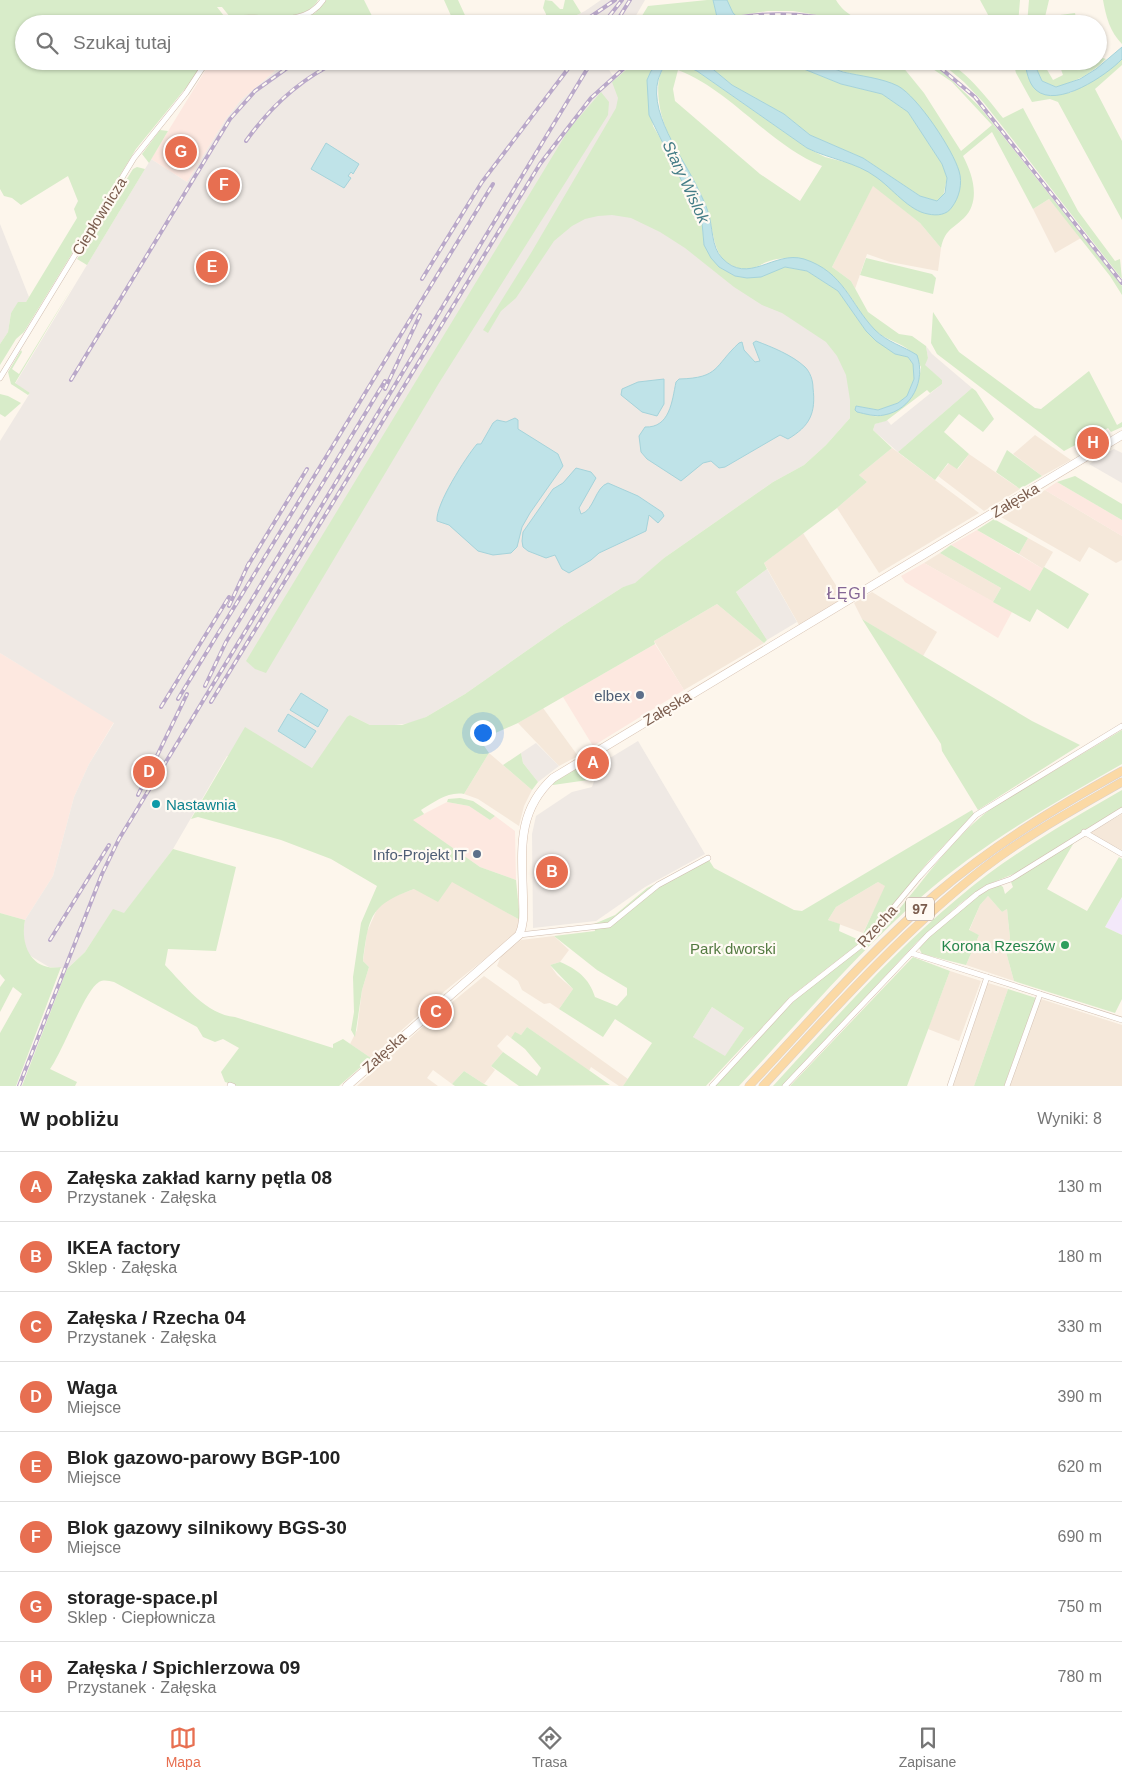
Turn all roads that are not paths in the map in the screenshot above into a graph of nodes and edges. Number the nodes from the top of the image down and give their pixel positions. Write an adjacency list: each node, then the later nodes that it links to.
1 (323, 0): 2 (street)
2 (301, 15)
3 (201, 70): 4 (street, Ciepłownicza)
4 (0, 378)
5 (1122, 435): 13 (street, Załęska)
6 (1122, 726): 19 (street, Rzecha)
7 (1122, 771): 20 (main road, 97)
8 (1122, 782): 21 (main road, 97)
9 (1122, 810): 10 (street)
10 (1084, 832): 11 (street); 14 (street)
11 (1122, 854)
12 (708, 858): 13 (street)
13 (518, 935): 18 (street, Załęska)
14 (911, 952): 15 (street); 22 (street)
15 (987, 977): 16 (street); 23 (street)
16 (1040, 994): 17 (street); 24 (street)
17 (1122, 1020)
18 (347, 1086)
19 (712, 1086)
20 (749, 1086)
21 (763, 1086)
22 (786, 1086)
23 (950, 1086)
24 (1007, 1086)

